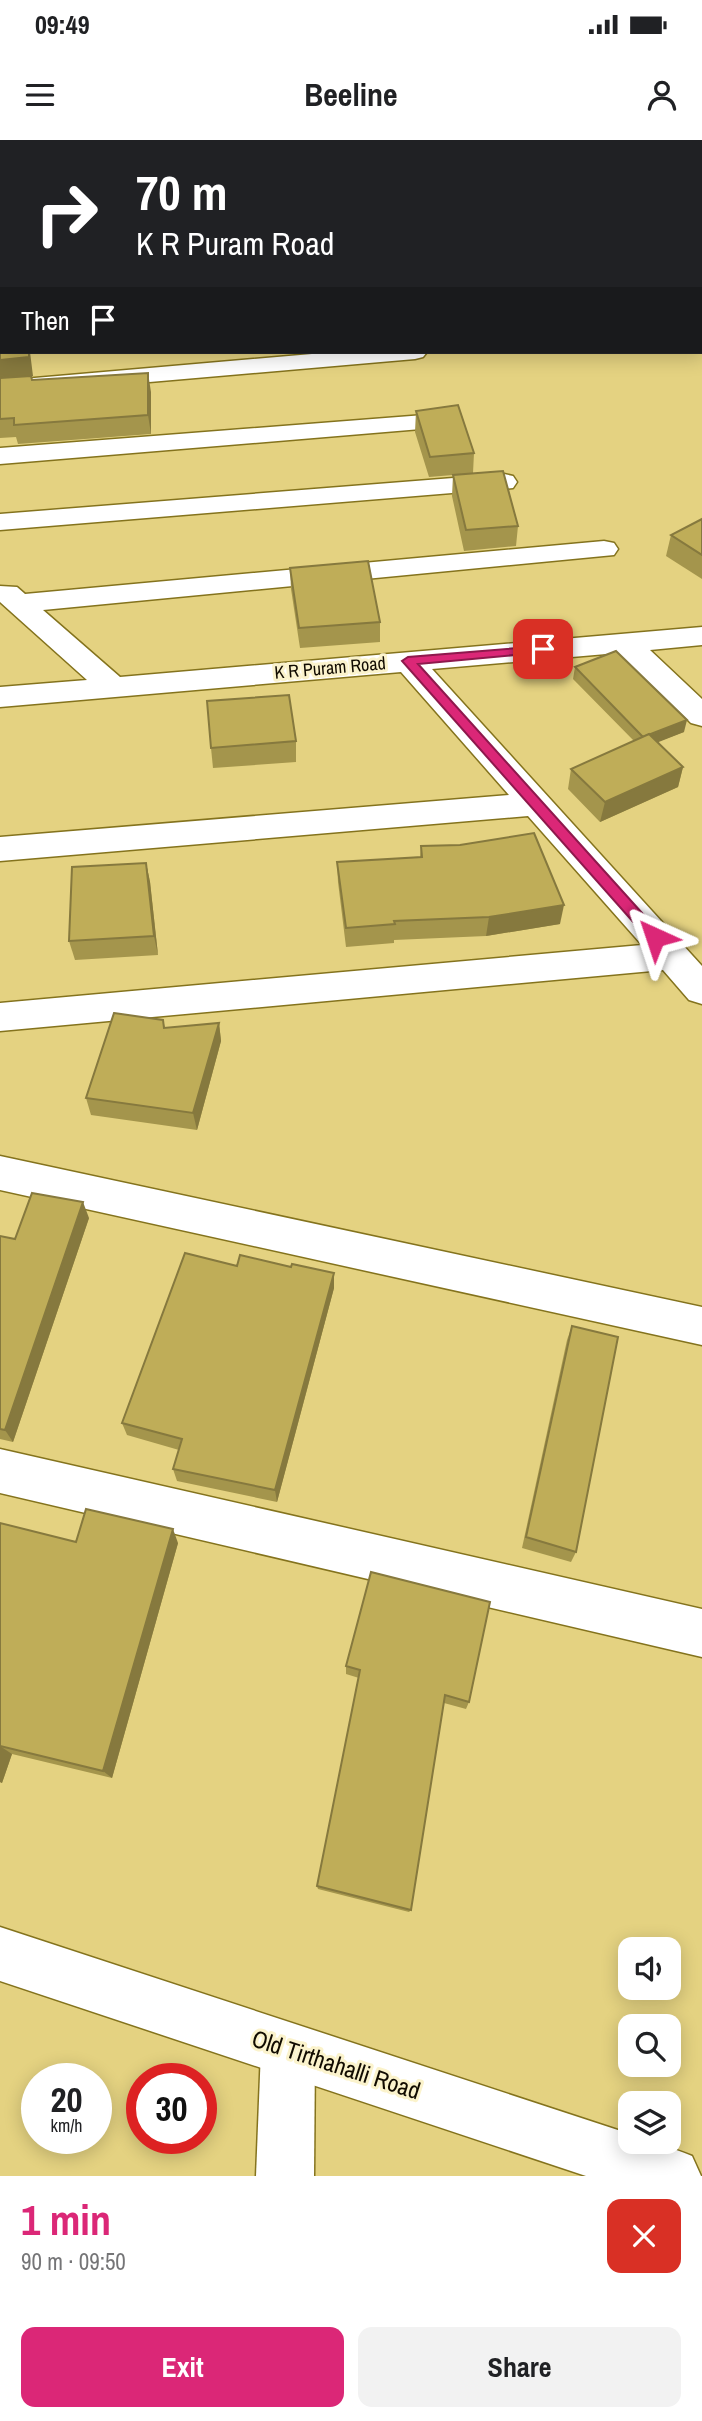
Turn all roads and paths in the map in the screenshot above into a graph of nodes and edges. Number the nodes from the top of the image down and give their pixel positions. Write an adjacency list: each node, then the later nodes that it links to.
1 (380, 354): 2 (street)
2 (0, 388)
3 (424, 422): 4 (street)
4 (0, 456)
5 (505, 481): 6 (street)
6 (0, 522)
7 (604, 549): 8 (street)
8 (9, 595): 12 (street)
9 (702, 636): 10 (street, K R Puram Road)
10 (624, 642): 11 (street, K R Puram Road); 14 (street)
11 (408, 661): 12 (street, K R Puram Road); 15 (street)
12 (113, 687): 13 (street, K R Puram Road)
13 (0, 697)
14 (702, 716)
15 (537, 804): 16 (street); 17 (street)
16 (0, 849)
17 (672, 956): 18 (street); 19 (street)
18 (702, 990)
19 (0, 1017)
20 (0, 1173): 21 (street)
21 (702, 1326)
22 (0, 1471): 23 (street)
23 (702, 1633)
24 (0, 1954): 25 (street, Old Tirthahalli Road)
25 (288, 2050): 26 (street); 27 (street, Old Tirthahalli Road)
26 (285, 2176)
27 (672, 2176)

